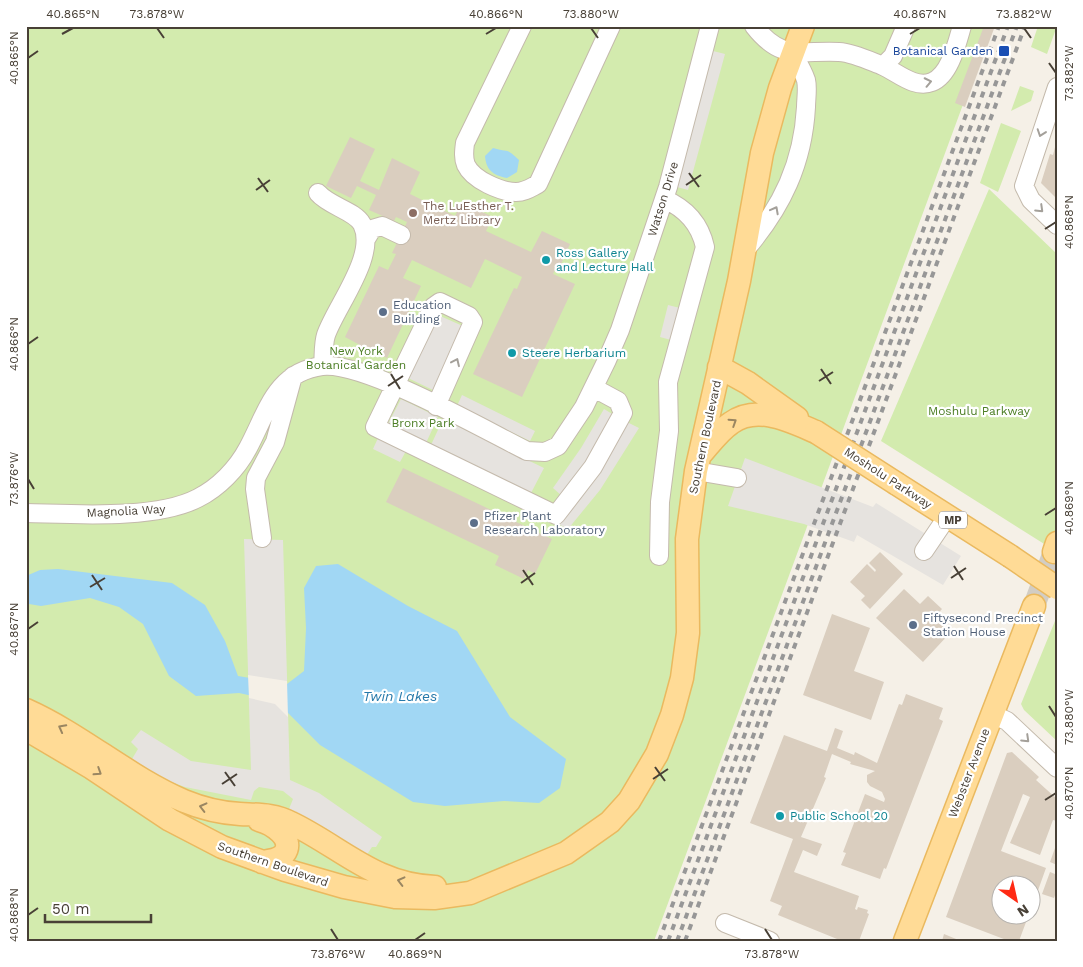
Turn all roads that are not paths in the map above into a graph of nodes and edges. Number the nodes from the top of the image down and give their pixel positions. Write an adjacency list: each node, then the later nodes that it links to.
1 (522, 26): 2 (street)
2 (611, 26)
3 (753, 26): 8 (street)
4 (803, 26): 8 (main road, Southern Boulevard)
5 (906, 26): 9 (street)
6 (962, 26): 9 (street, one-way to 6)
7 (711, 30): 12 (street, Watson Drive)
8 (792, 52): 9 (street); 16 (main road, Southern Boulevard); 16 (street, one-way to 8)
9 (883, 66)
10 (1057, 87): 13 (street, one-way to 13)
11 (318, 193): 15 (street)
12 (664, 200): 21 (street, Watson Drive); 30 (street)
13 (1057, 225)
14 (401, 235): 15 (street)
15 (366, 240): 17 (street)
16 (746, 249): 18 (main road, Southern Boulevard)
17 (323, 366): 19 (street, Magnolia Way); 20 (street, Magnolia Way)
18 (719, 367): 23 (main road, Mosholu Parkway / MP); 24 (main road, Southern Boulevard)
19 (293, 376): 26 (street, Magnolia Way); 28 (street)
20 (396, 387): 21 (street); 22 (street, Watson Drive); 22 (street, one-way to 20)
21 (594, 388): 22 (street, Watson Drive)
22 (436, 406)
23 (816, 432): 24 (main road, one-way to 23); 27 (main road, Mosholu Parkway / MP, bridge)
24 (697, 464): 25 (street); 39 (main road, Southern Boulevard)
25 (737, 478)
26 (26, 513)
27 (947, 517): 29 (street); 31 (main road, Mosholu Parkway / MP, bridge)
28 (262, 538)
29 (924, 551)
30 (659, 556)
31 (1057, 588)
32 (1034, 606): 34 (main road, Webster Avenue)
33 (26, 710): 37 (main road, Southern Boulevard, one-way to 33)
34 (992, 714): 36 (street, one-way to 36); 42 (main road, Webster Avenue)
35 (26, 728): 38 (main road, Southern Boulevard, one-way to 38)
36 (1057, 768)
37 (238, 814): 38 (main road); 39 (main road, Southern Boulevard, one-way to 37)
38 (262, 862): 39 (main road, Southern Boulevard)
39 (518, 875)
40 (726, 923): 41 (street)
41 (770, 941)
42 (905, 941)

